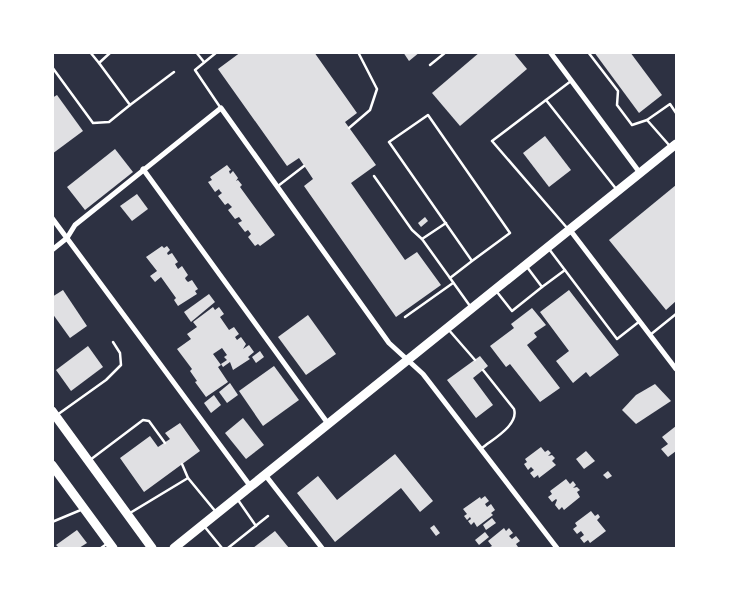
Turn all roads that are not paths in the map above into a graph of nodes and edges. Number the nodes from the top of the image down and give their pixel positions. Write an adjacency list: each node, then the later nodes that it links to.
1 (90, 52): 10 (lane)
2 (111, 52): 10 (lane)
3 (196, 52): 9 (lane)
4 (217, 52): 9 (lane)
5 (358, 52): 20 (lane)
6 (446, 52): 11 (lane)
7 (550, 52): 14 (street)
8 (588, 52): 19 (lane)
9 (204, 62): 17 (lane)
10 (99, 63): 16 (lane)
11 (430, 65)
12 (52, 66): 16 (lane)
13 (174, 72): 16 (lane)
14 (571, 81): 15 (lane); 24 (street)
15 (546, 99): 27 (lane); 30 (lane)
16 (130, 105)
17 (221, 108): 23 (street); 26 (street)
18 (676, 113): 19 (lane)
19 (647, 120): 21 (lane)
20 (349, 128)
21 (674, 146): 24 (main road)
22 (304, 166): 26 (lane)
23 (143, 169): 31 (street); 54 (street)
24 (640, 173): 27 (main road)
25 (374, 176): 32 (lane)
26 (277, 187): 49 (street)
27 (618, 191): 30 (main road)
28 (52, 218): 31 (street)
29 (446, 223): 32 (lane); 35 (lane); 35 (lane)
30 (570, 230): 33 (main road); 45 (street)
31 (68, 238): 34 (street); 62 (street)
32 (422, 239): 38 (lane)
33 (548, 248): 36 (main road); 37 (lane)
34 (52, 250)
35 (472, 261): 38 (lane)
36 (526, 265): 40 (lane); 41 (main road)
37 (565, 270): 40 (lane); 45 (lane)
38 (450, 278): 39 (lane)
39 (453, 283): 42 (lane); 44 (lane)
40 (542, 287): 41 (lane)
41 (495, 290): 42 (main road)
42 (472, 308): 46 (main road)
43 (676, 314): 47 (lane)
44 (405, 317)
45 (640, 321): 47 (street)
46 (447, 328): 49 (main road); 50 (lane)
47 (650, 335): 52 (street)
48 (113, 342): 53 (lane)
49 (408, 360): 54 (main road); 56 (street)
50 (475, 360)
51 (483, 370): 56 (lane)
52 (676, 370)
53 (54, 414): 57 (main road)
54 (329, 425): 60 (main road)
55 (165, 443): 57 (lane)
56 (481, 449): 78 (street)
57 (88, 461): 66 (main road)
58 (182, 464): 61 (lane)
59 (54, 468): 64 (main road)
60 (266, 476): 62 (main road); 77 (street)
61 (188, 478): 65 (lane); 66 (lane)
62 (251, 487): 63 (main road)
63 (237, 498): 65 (main road); 70 (lane)
64 (84, 509): 68 (lane); 71 (main road)
65 (217, 513): 69 (main road)
66 (128, 515): 73 (main road)
67 (268, 516): 70 (lane)
68 (52, 522)
69 (203, 525): 74 (main road); 75 (lane)
70 (256, 526): 76 (lane)
71 (111, 545): 72 (lane)
72 (101, 548)
73 (152, 548)
74 (174, 548)
75 (222, 548)
76 (228, 548)
77 (322, 548)
78 (558, 548)

